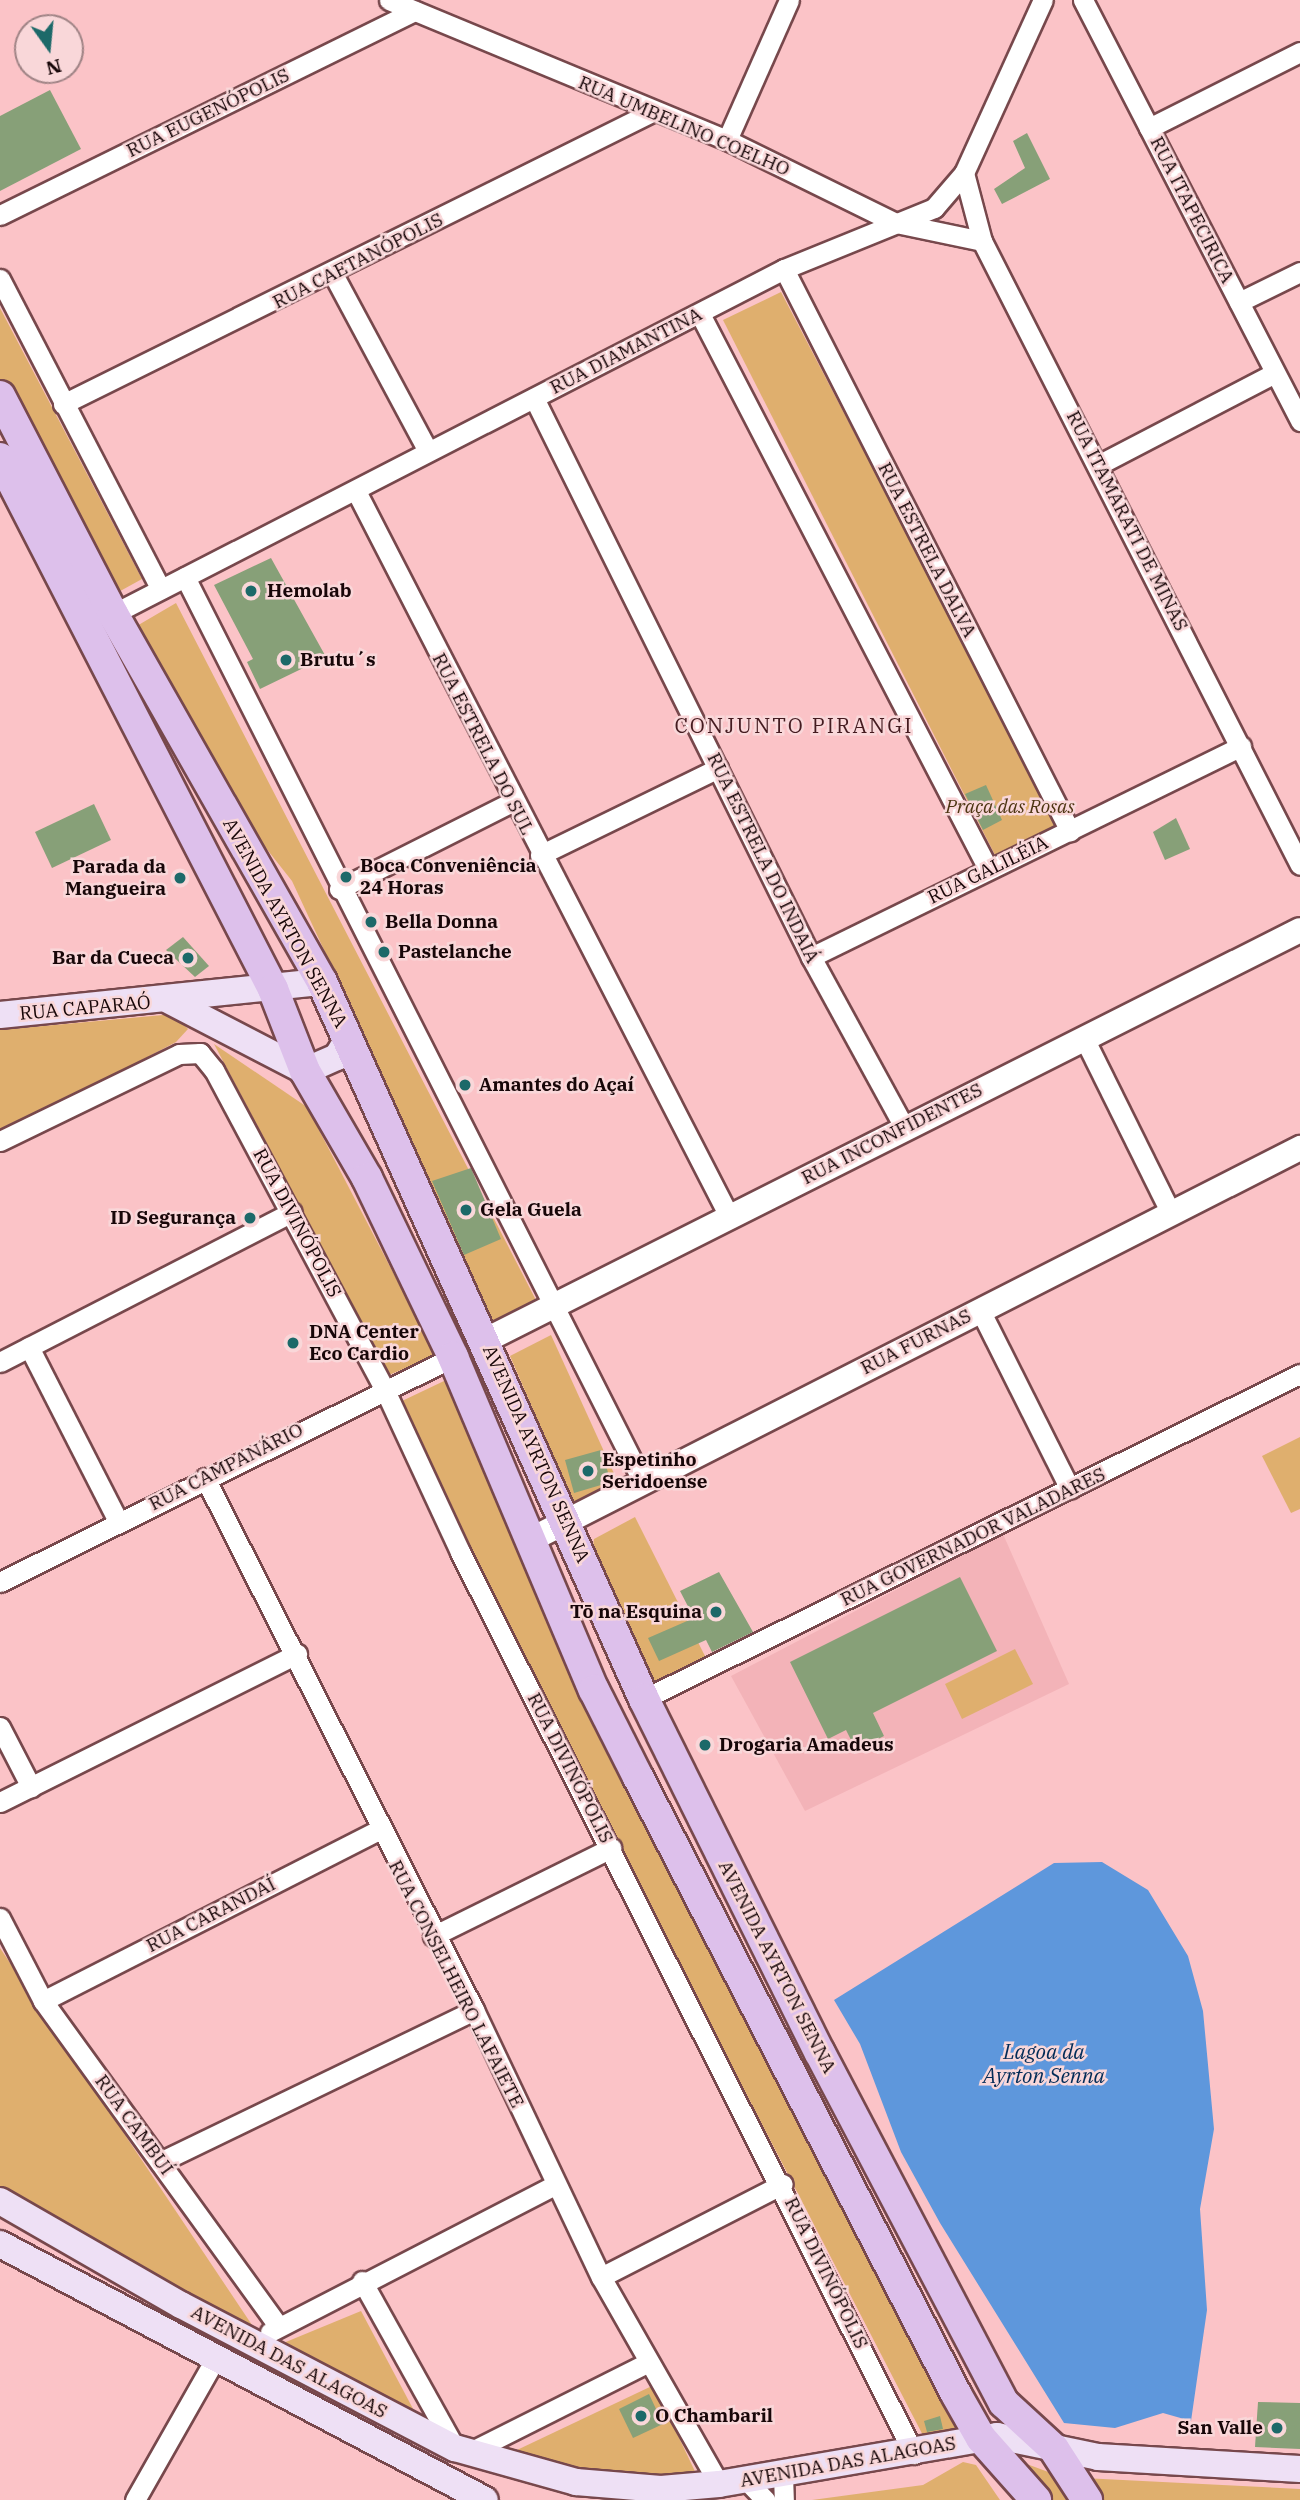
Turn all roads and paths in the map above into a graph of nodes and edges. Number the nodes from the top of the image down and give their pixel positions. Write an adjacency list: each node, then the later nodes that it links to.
1 (389, 0): 5 (street, RUA UMBELINO COELHO)
2 (789, 0): 9 (street)
3 (1043, 0): 10 (street, RUA DIAMANTINA)
4 (1083, 0): 8 (street, RUA ITAPECIRICA)
5 (415, 11): 7 (street, RUA UMBELINO COELHO); 11 (street, RUA EUGENÓPOLIS)
6 (1300, 51): 8 (street)
7 (650, 113): 9 (street, RUA UMBELINO COELHO); 16 (street, RUA CAETANÓPOLIS)
8 (1149, 128): 18 (street, RUA ITAPECIRICA)
9 (727, 140): 12 (street, RUA UMBELINO COELHO)
10 (964, 173): 12 (street, RUA DIAMANTINA); 13 (street, RUA ITAMARATI DE MINAS)
11 (0, 215)
12 (896, 223): 13 (street, RUA UMBELINO COELHO); 14 (street, RUA DIAMANTINA)
13 (982, 241): 27 (street, RUA ITAMARATI DE MINAS)
14 (784, 268): 19 (street, RUA DIAMANTINA); 35 (street, RUA ESTRELA DALVA)
15 (1300, 272): 18 (street)
16 (333, 274): 23 (street, RUA CAETANÓPOLIS); 25 (street)
17 (0, 278): 23 (street)
18 (1239, 302): 20 (street, RUA ITAPECIRICA)
19 (700, 314): 22 (street, RUA DIAMANTINA); 38 (street)
20 (1275, 373): 24 (street, RUA ITAPECIRICA); 27 (street)
21 (0, 396): 31 (main road, AVENIDA AYRTON SENNA)
22 (534, 398): 25 (street, RUA DIAMANTINA); 33 (street, RUA ESTRELA DO INDAIÁ)
23 (63, 404): 30 (street)
24 (1300, 421)
25 (428, 452): 28 (street, RUA DIAMANTINA)
26 (0, 458): 43 (main road, AVENIDA AYRTON SENNA)
27 (1100, 464): 32 (street, RUA ITAMARATI DE MINAS)
28 (356, 491): 29 (street, RUA DIAMANTINA); 34 (street, RUA ESTRELA DO SUL)
29 (186, 577): 30 (street, RUA DIAMANTINA); 39 (street)
30 (161, 589): 31 (street, RUA DIAMANTINA)
31 (113, 614): 42 (main road, AVENIDA AYRTON SENNA)
32 (1241, 746): 35 (street, RUA GALILÉIA); 37 (street, RUA ITAMARATI DE MINAS)
33 (718, 768): 36 (street); 41 (street, RUA ESTRELA DO INDAIÁ)
34 (512, 802): 36 (street, RUA ESTRELA DO SUL); 39 (street)
35 (1070, 831): 38 (street, RUA GALILÉIA)
36 (540, 855): 54 (street, RUA ESTRELA DO SUL)
37 (1300, 866)
38 (988, 869): 41 (street, RUA GALILÉIA)
39 (339, 889): 55 (street)
40 (1300, 930): 46 (street, RUA INCONFIDENTES)
41 (811, 957): 49 (street, RUA ESTRELA DO INDAIÁ)
42 (322, 982): 43 (main road, RUA CAPARAÓ); 47 (main road, AVENIDA AYRTON SENNA)
43 (273, 989): 44 (main road, RUA CAPARAÓ); 48 (main road, AVENIDA AYRTON SENNA)
44 (170, 1001): 45 (main road, RUA CAPARAÓ); 48 (main road, RUA CAPARAÓ)
45 (0, 1015)
46 (1084, 1038): 49 (street, RUA INCONFIDENTES); 53 (street)
47 (348, 1039): 48 (main road); 57 (main road, AVENIDA AYRTON SENNA)
48 (305, 1071): 59 (main road, AVENIDA AYRTON SENNA)
49 (904, 1127): 54 (street, RUA INCONFIDENTES)
50 (0, 1141): 52 (street, RUA DIVINÓPOLIS)
51 (1300, 1149): 53 (street, RUA FURNAS)
52 (292, 1212): 58 (street); 62 (street, RUA DIVINÓPOLIS)
53 (1171, 1213): 56 (street, RUA FURNAS)
54 (730, 1218): 55 (street, RUA INCONFIDENTES)
55 (556, 1305): 57 (street, RUA INCONFIDENTES); 64 (street)
56 (980, 1310): 64 (street, RUA FURNAS); 65 (street)
57 (486, 1340): 67 (main road, AVENIDA AYRTON SENNA)
58 (29, 1347): 60 (street); 66 (street)
59 (453, 1357): 62 (street, RUA CAMPANÁRIO); 68 (main road, AVENIDA AYRTON SENNA)
60 (0, 1362)
61 (1300, 1374): 65 (street, RUA GOVERNADOR VALADARES)
62 (384, 1388): 63 (street, RUA CAMPANÁRIO); 76 (street, RUA DIVINÓPOLIS)
63 (205, 1478): 66 (street, RUA CAMPANÁRIO); 70 (street, RUA CONSELHEIRO LAFAIETE)
64 (643, 1482): 67 (street, RUA FURNAS)
65 (1070, 1489): 71 (street, RUA GOVERNADOR VALADARES)
66 (118, 1521): 69 (street, RUA CAMPANÁRIO)
67 (566, 1522): 68 (street, RUA FURNAS); 71 (main road, AVENIDA AYRTON SENNA)
68 (534, 1538): 92 (main road, AVENIDA AYRTON SENNA)
69 (0, 1582)
70 (297, 1654): 73 (street); 75 (street, RUA CONSELHEIRO LAFAIETE)
71 (644, 1699): 93 (main road, AVENIDA AYRTON SENNA)
72 (0, 1727): 73 (street)
73 (31, 1787): 74 (street)
74 (0, 1802)
75 (379, 1830): 78 (street, RUA CONSELHEIRO LAFAIETE); 79 (street, RUA CARANDAÍ)
76 (611, 1848): 78 (street); 82 (street, RUA DIVINÓPOLIS)
77 (0, 1918): 79 (street, RUA CAMBUÍ)
78 (433, 1936): 80 (street, RUA CONSELHEIRO LAFAIETE)
79 (43, 2000): 81 (street, RUA CAMBUÍ)
80 (474, 2010): 81 (street); 83 (street, RUA CONSELHEIRO LAFAIETE)
81 (160, 2162): 88 (street, RUA CAMBUÍ)
82 (783, 2184): 86 (street); 95 (street, RUA DIVINÓPOLIS)
83 (555, 2185): 86 (street, RUA CONSELHEIRO LAFAIETE); 87 (street)
84 (0, 2201): 89 (main road, AVENIDA DAS ALAGOAS)
85 (0, 2244): 90 (main road, AVENIDA DAS ALAGOAS)
86 (601, 2277): 91 (street, RUA CONSELHEIRO LAFAIETE)
87 (362, 2281): 88 (street); 94 (street)
88 (278, 2326): 89 (street)
89 (254, 2344): 94 (main road, AVENIDA DAS ALAGOAS)
90 (215, 2359): 100 (street); 101 (main road, AVENIDA DAS ALAGOAS)
91 (647, 2363): 94 (street); 98 (street, RUA CONSELHEIRO LAFAIETE)
92 (981, 2438): 93 (main road, AVENIDA DAS ALAGOAS); 95 (main road, AVENIDA DAS ALAGOAS); 103 (main road, AVENIDA AYRTON SENNA)
93 (1054, 2449): 96 (main road, AVENIDA DAS ALAGOAS); 104 (main road, AVENIDA AYRTON SENNA)
94 (461, 2451): 98 (main road, AVENIDA DAS ALAGOAS)
95 (914, 2454): 99 (main road, AVENIDA DAS ALAGOAS)
96 (1300, 2469)
97 (746, 2480): 98 (main road, AVENIDA DAS ALAGOAS); 99 (main road, AVENIDA DAS ALAGOAS); 102 (street)
98 (719, 2484)
99 (783, 2488)
100 (135, 2500)
101 (485, 2500)
102 (765, 2500)
103 (1036, 2500)
104 (1087, 2500)

